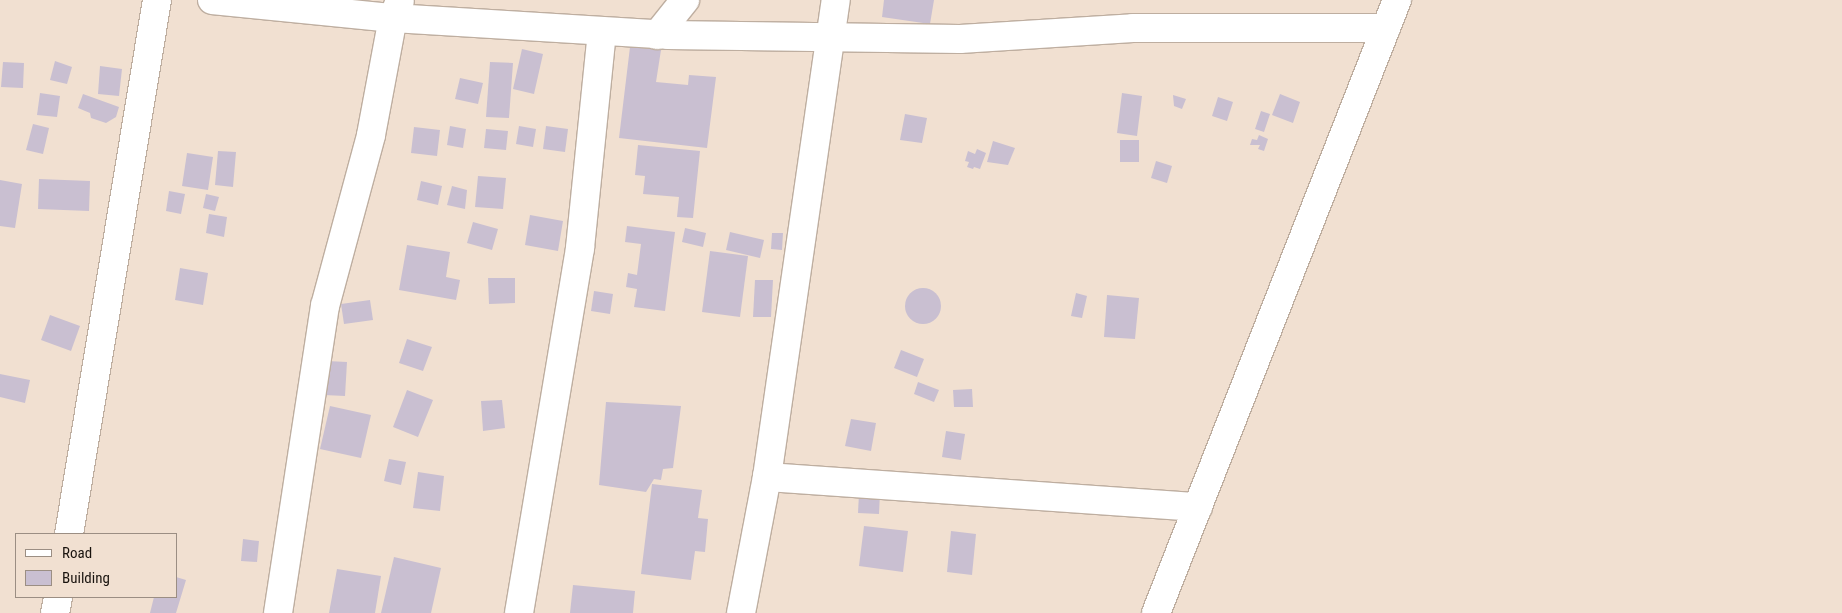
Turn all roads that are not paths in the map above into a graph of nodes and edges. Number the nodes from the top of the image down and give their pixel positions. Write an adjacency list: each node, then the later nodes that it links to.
1 (157, 0): 13 (street)
2 (212, 0): 6 (street)
3 (685, 0): 9 (street)
4 (836, 0): 10 (street)
5 (1397, 0): 7 (street)
6 (397, 9): 8 (street); 16 (street)
7 (1386, 28): 10 (street); 12 (street)
8 (602, 32): 9 (street); 17 (street)
9 (658, 35): 10 (street)
10 (830, 38): 11 (street)
11 (767, 477): 12 (street); 18 (street)
12 (1198, 507): 19 (street)
13 (69, 533)
14 (58, 598): 15 (street)
15 (55, 613)
16 (278, 613)
17 (519, 613)
18 (741, 613)
19 (1156, 613)

